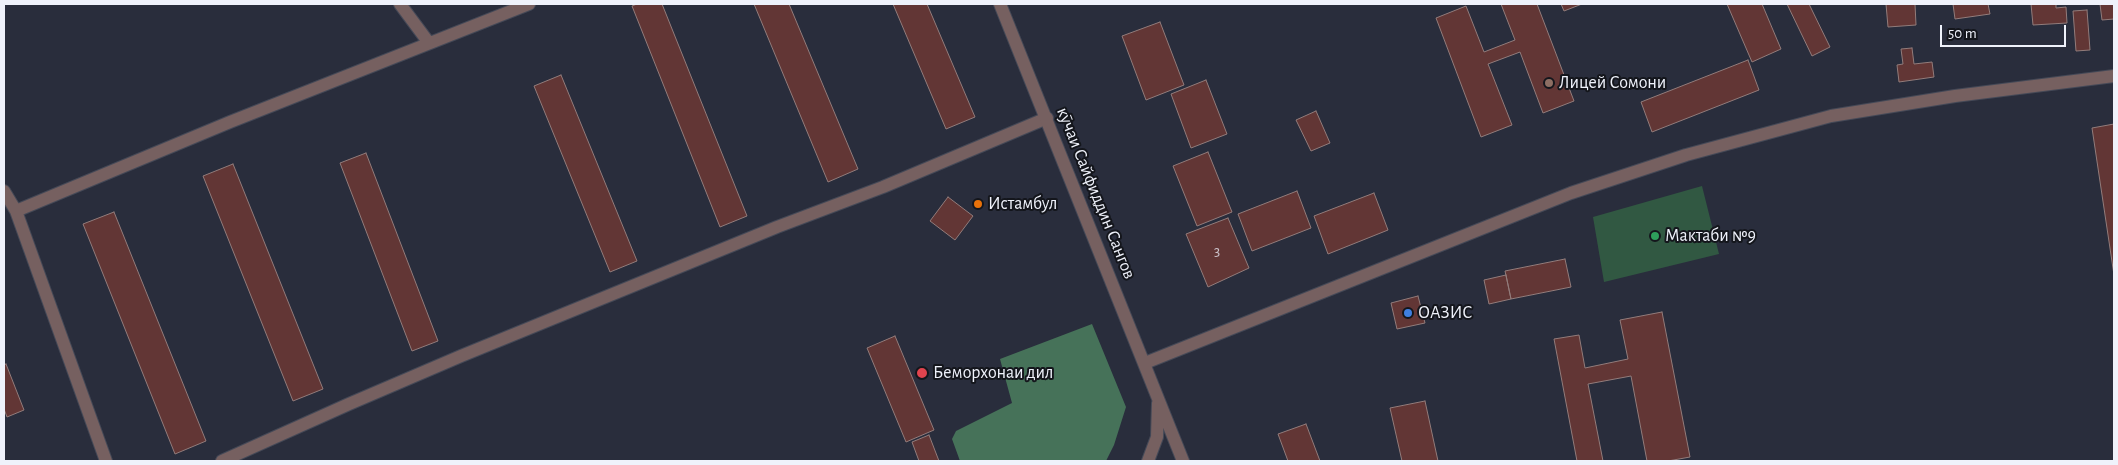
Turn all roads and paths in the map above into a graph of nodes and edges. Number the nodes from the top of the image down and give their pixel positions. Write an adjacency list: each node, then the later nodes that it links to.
1 (400, 4): 4 (street)
2 (529, 4): 4 (street)
3 (1000, 4): 6 (street, кӯчаи Сайфиддин Сангов)
4 (429, 43): 8 (street)
5 (2114, 76): 9 (street)
6 (1047, 118): 9 (street, кӯчаи Сайфиддин Сангов); 12 (street)
7 (4, 191): 8 (street)
8 (16, 212): 11 (street)
9 (1145, 363): 10 (street, кӯчаи Сайфиддин Сангов)
10 (1158, 395): 13 (street); 14 (street, кӯчаи Сайфиддин Сангов)
11 (106, 461)
12 (222, 461)
13 (1148, 461)
14 (1183, 461)

